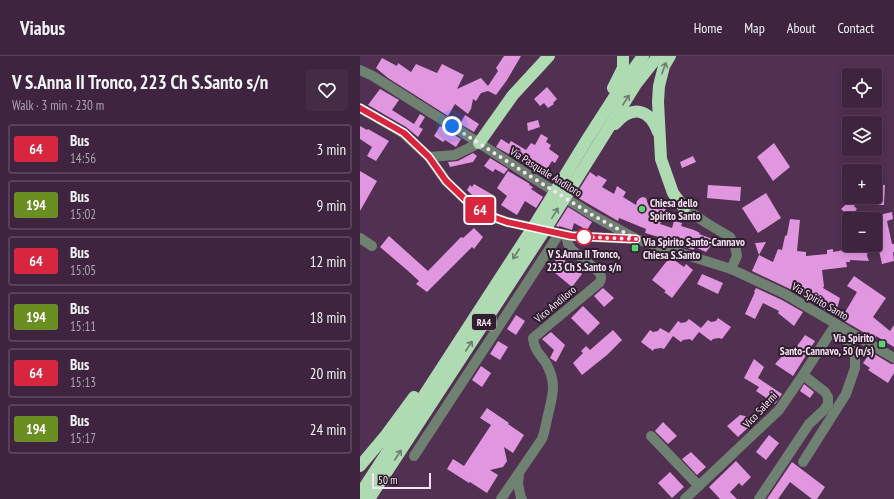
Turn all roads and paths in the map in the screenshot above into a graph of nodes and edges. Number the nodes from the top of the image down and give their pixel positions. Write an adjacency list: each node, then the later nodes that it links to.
1 (549, 56): 10 (highway)
2 (623, 56): 9 (highway)
3 (644, 56): 9 (highway, RA4)
4 (658, 56): 9 (highway, RA4, one-way to 4)
5 (670, 56): 8 (highway, one-way to 5)
6 (360, 70): 10 (street, Via Pasquale Andiloro)
7 (360, 108): 11 (street)
8 (660, 135): 9 (highway); 12 (highway)
9 (593, 137): 19 (highway, RA4, one-way to 19); 29 (highway, RA4, one-way to 9)
10 (479, 142): 11 (street); 15 (street, Via Pasquale Andiloro)
11 (429, 157): 13 (street)
12 (684, 208): 17 (street)
13 (563, 234): 15 (street); 23 (street); 26 (street, Vico Andiloro)
14 (360, 238): 16 (street)
15 (636, 239): 17 (street, Via Pasquale Andiloro)
16 (372, 246)
17 (731, 269): 18 (street, Via Spirito Santo)
18 (841, 327): 20 (street, Via Spirito Santo); 21 (street, Vico Salemi); 24 (street)
19 (449, 357): 25 (highway); 28 (highway, RA4)
20 (894, 358)
21 (803, 376): 27 (street, Vico Salemi); 33 (street)
22 (651, 436): 27 (street)
23 (414, 456)
24 (803, 462)
25 (360, 466)
26 (519, 472): 30 (street); 31 (street)
27 (699, 486): 32 (street, Vico Salemi)
28 (360, 494)
29 (369, 499)
30 (501, 499)
31 (522, 499)
32 (685, 499)
33 (760, 499)

